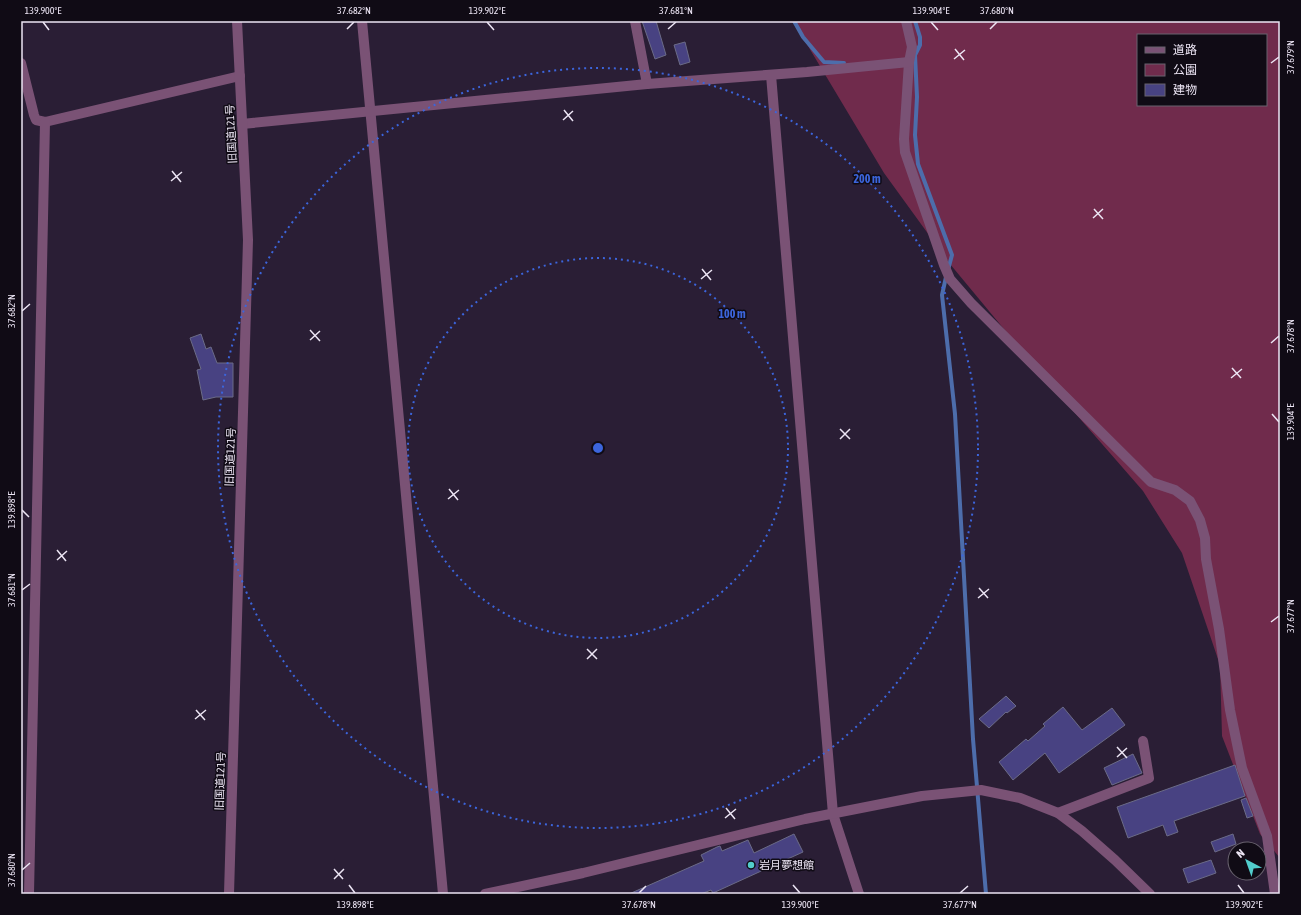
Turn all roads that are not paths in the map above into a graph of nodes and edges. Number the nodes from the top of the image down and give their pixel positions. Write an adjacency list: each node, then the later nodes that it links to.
1 (237, 21): 8 (street, 旧国道121号)
2 (362, 21): 10 (street)
3 (635, 21): 9 (street)
4 (906, 21): 5 (street)
5 (909, 62): 7 (street); 22 (street)
6 (21, 63): 11 (street)
7 (771, 74): 9 (street); 14 (street)
8 (240, 76): 11 (street); 12 (street, 旧国道121号)
9 (647, 84): 10 (street)
10 (370, 111): 12 (street); 18 (street)
11 (45, 122): 16 (street)
12 (242, 124): 17 (street, 旧国道121号)
13 (1143, 741): 15 (street)
14 (833, 814): 15 (street); 19 (street); 20 (street)
15 (1058, 814): 21 (street)
16 (29, 894)
17 (229, 894)
18 (443, 894)
19 (485, 894)
20 (859, 894)
21 (1150, 894)
22 (1275, 894)

